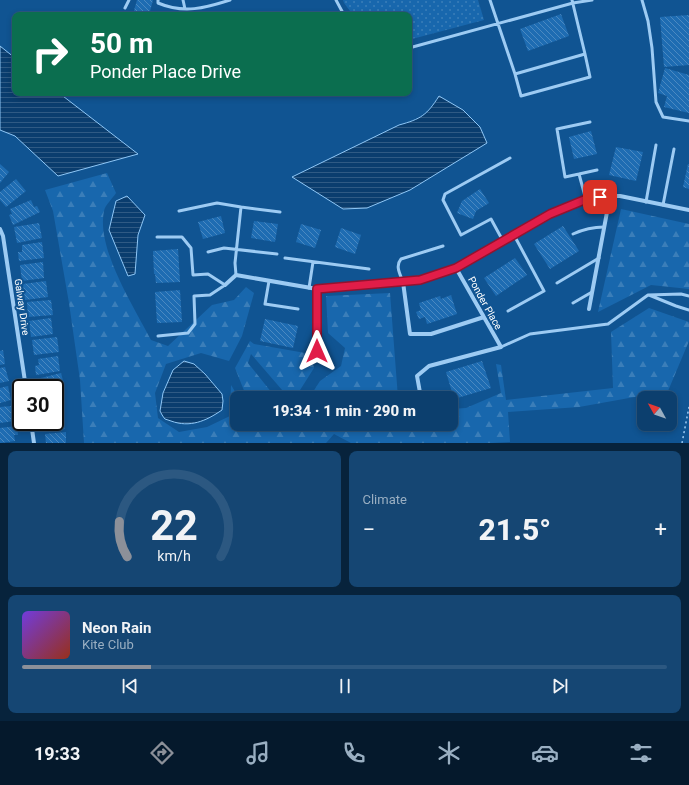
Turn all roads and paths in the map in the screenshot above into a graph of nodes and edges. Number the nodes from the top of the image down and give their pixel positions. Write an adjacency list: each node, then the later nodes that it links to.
1 (129, 0): 10 (lane)
2 (158, 0): 11 (lane)
3 (182, 0): 11 (lane)
4 (230, 0): 11 (lane)
5 (336, 0): 12 (lane)
6 (490, 0): 13 (lane)
7 (592, 0): 9 (lane)
8 (642, 0): 17 (lane)
9 (572, 1): 13 (lane); 15 (lane)
10 (125, 8)
11 (185, 9)
12 (342, 12)
13 (497, 24): 14 (lane); 16 (lane)
14 (412, 47)
15 (585, 54): 16 (lane); 16 (lane)
16 (515, 74)
17 (689, 121)
18 (590, 122): 23 (lane)
19 (656, 145): 26 (lane)
20 (674, 149): 27 (lane)
21 (510, 158): 37 (lane)
22 (597, 170): 23 (lane)
23 (579, 174): 25 (lane)
24 (610, 196): 25 (street); 26 (street); 32 (street)
25 (586, 200): 35 (street)
26 (646, 202): 27 (street)
27 (663, 205): 29 (street)
28 (241, 207): 30 (lane); 31 (lane); 39 (lane)
29 (689, 210)
30 (179, 211)
31 (280, 212)
32 (604, 227): 34 (lane); 43 (street)
33 (0, 230): 66 (street, Galway Drive)
34 (573, 234)
35 (514, 235): 37 (street); 61 (lane)
36 (157, 237): 51 (lane)
37 (503, 241): 45 (street)
38 (443, 246): 49 (lane)
39 (236, 249): 40 (lane); 41 (lane); 47 (lane)
40 (208, 252)
41 (277, 254)
42 (285, 258): 44 (lane)
43 (599, 258): 50 (lane); 54 (street)
44 (313, 262): 46 (lane); 52 (lane)
45 (456, 268): 49 (street); 62 (street, Ponder Place)
46 (368, 269)
47 (236, 275): 48 (street); 51 (street)
48 (269, 281): 52 (street); 58 (lane)
49 (403, 282): 53 (street); 62 (street)
50 (557, 282)
51 (225, 285): 63 (lane)
52 (309, 288): 53 (street)
53 (317, 289): 65 (street)
54 (592, 292): 57 (lane); 59 (street)
55 (648, 295): 56 (lane); 60 (lane); 64 (lane)
56 (689, 296)
57 (573, 303)
58 (298, 309)
59 (589, 309)
60 (689, 310)
61 (508, 312)
62 (484, 317): 64 (street, Ponder Place)
63 (158, 336)
64 (501, 347): 67 (street)
65 (329, 364)
66 (25, 379)
67 (420, 391)
68 (689, 407): 71 (path)
69 (32, 431): 70 (street)
70 (34, 443)
71 (682, 443)

